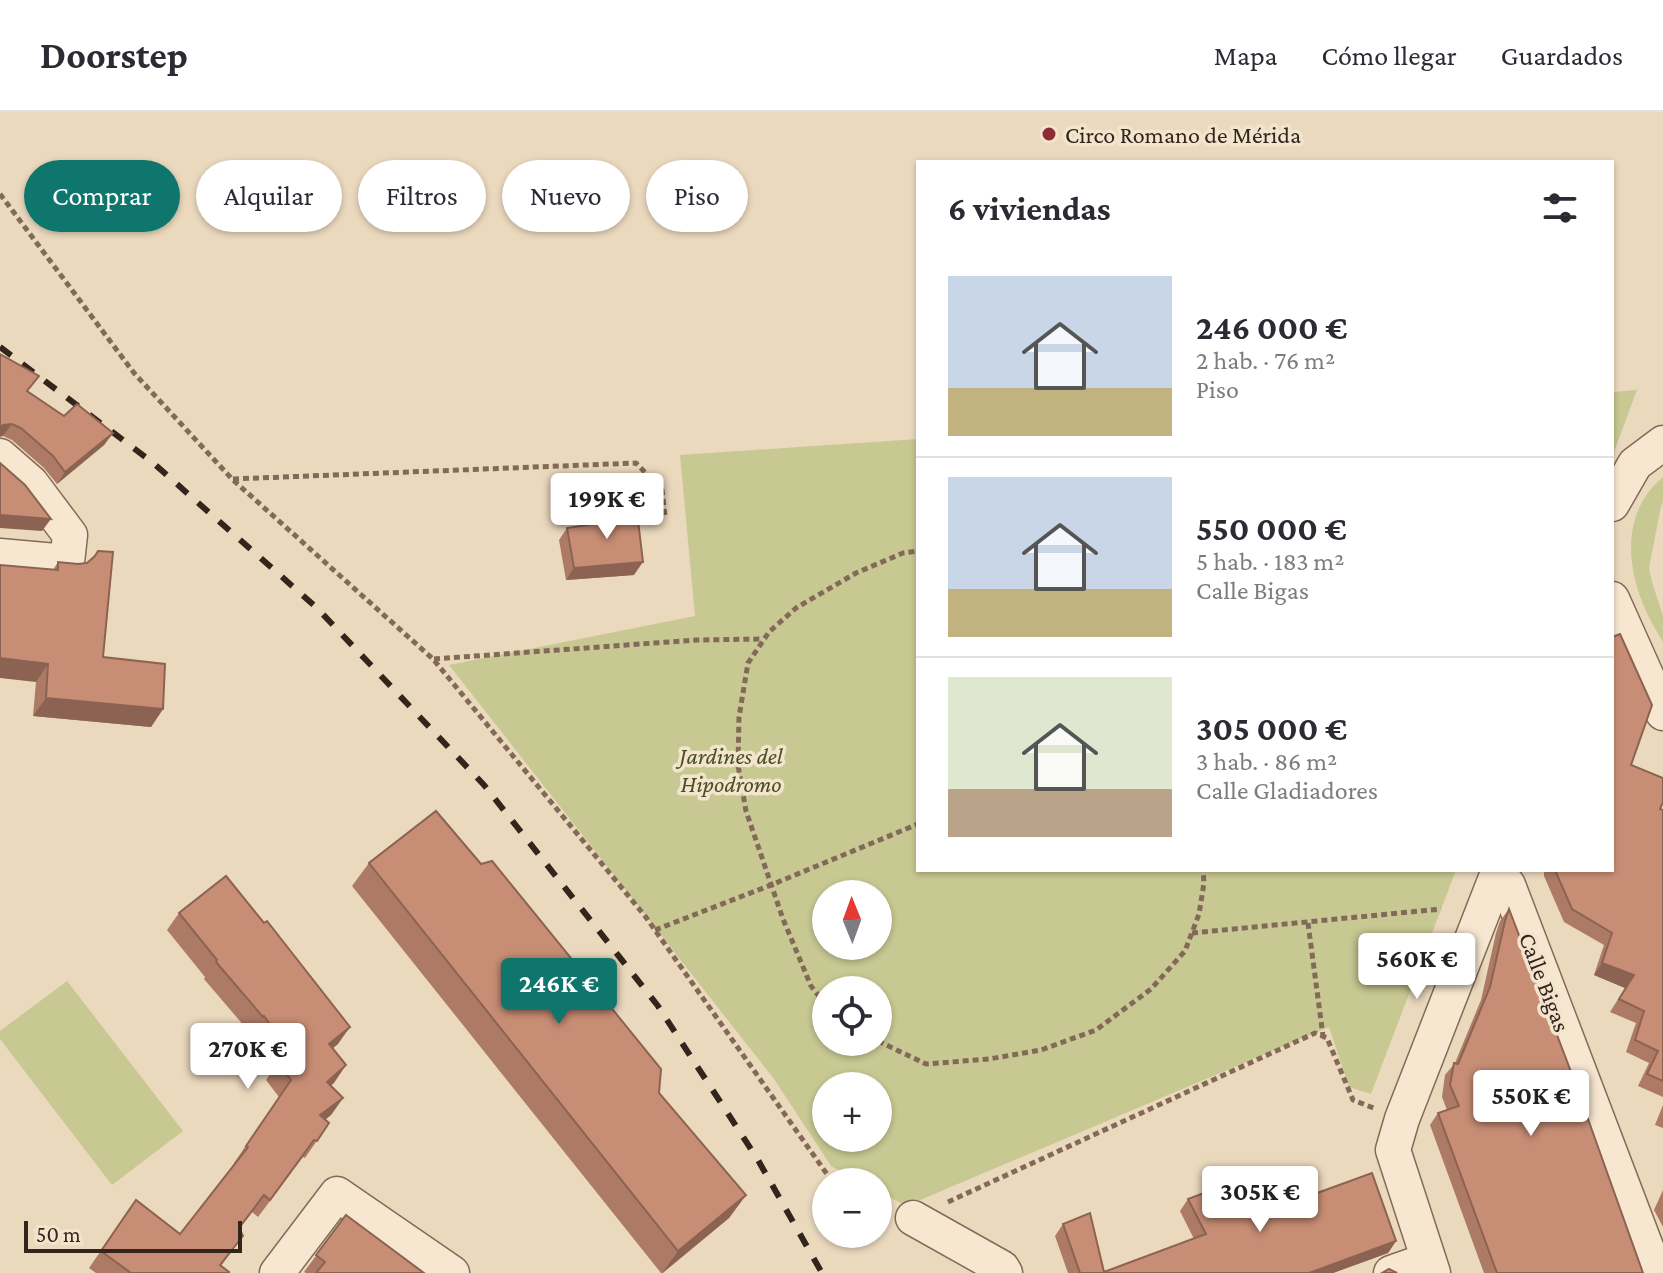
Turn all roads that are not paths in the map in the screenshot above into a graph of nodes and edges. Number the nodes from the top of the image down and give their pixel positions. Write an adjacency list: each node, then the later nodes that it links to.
1 (1663, 443): 3 (street)
2 (0, 456): 4 (street)
3 (1614, 501)
4 (0, 556)
5 (1614, 603): 6 (street)
6 (1663, 713)
7 (1499, 872): 9 (street); 14 (street, Calle Bigas)
8 (913, 1218): 12 (street)
9 (1430, 1266): 13 (street)
10 (277, 1273): 11 (street)
11 (452, 1273)
12 (1005, 1273)
13 (1391, 1273)
14 (1656, 1273)

